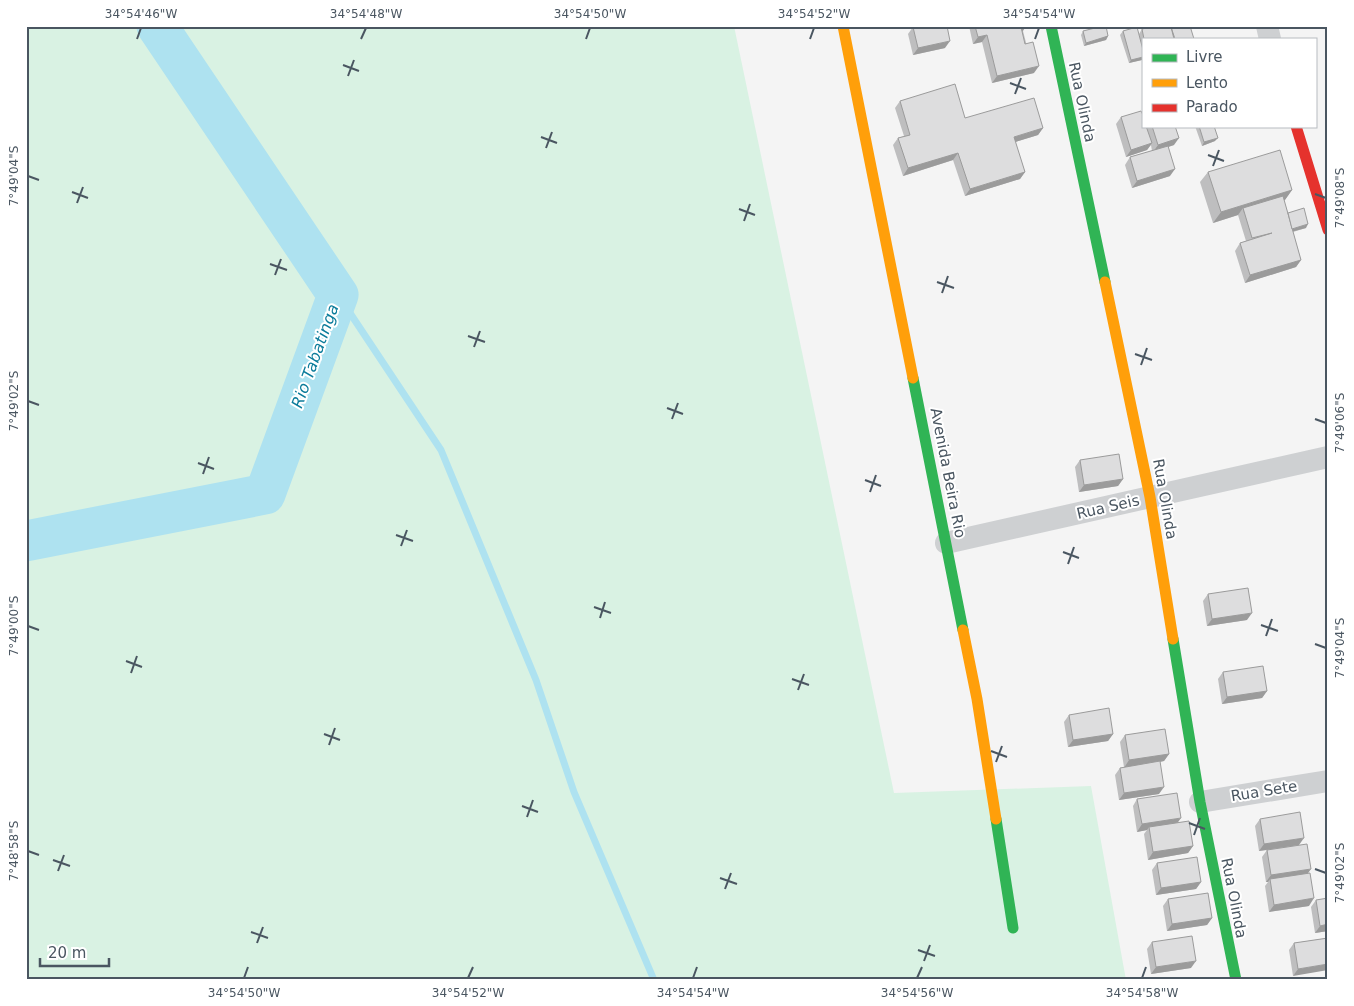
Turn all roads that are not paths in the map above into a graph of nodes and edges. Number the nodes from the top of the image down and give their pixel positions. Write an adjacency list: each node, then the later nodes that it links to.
1 (843, 26): 9 (street, Avenida Beira Rio)
2 (1051, 26): 8 (street, Rua Olinda)
3 (1266, 26): 4 (street)
4 (1270, 38)
5 (1297, 128): 6 (street)
6 (1328, 230)
7 (1328, 457): 8 (street, Rua Seis)
8 (1150, 497): 9 (street, Rua Seis); 11 (street, Rua Olinda)
9 (946, 543): 12 (street, Avenida Beira Rio)
10 (1328, 781): 11 (street, Rua Sete)
11 (1200, 802): 13 (street, Rua Olinda)
12 (1013, 928)
13 (1236, 980)

